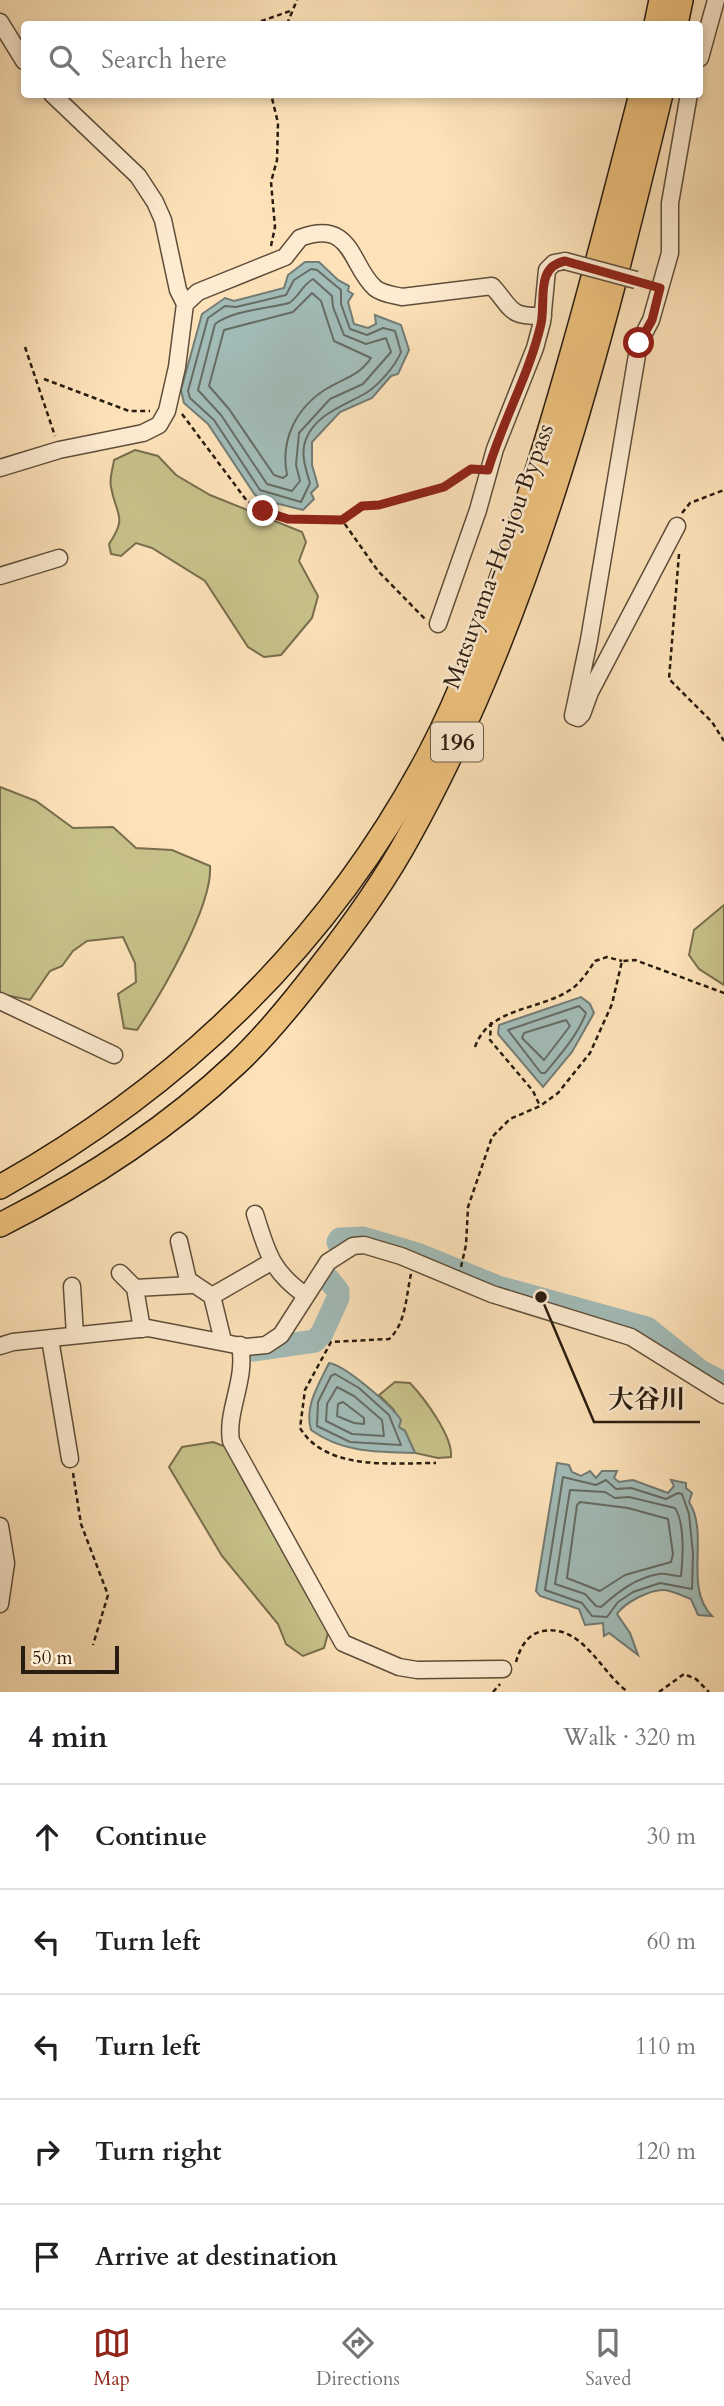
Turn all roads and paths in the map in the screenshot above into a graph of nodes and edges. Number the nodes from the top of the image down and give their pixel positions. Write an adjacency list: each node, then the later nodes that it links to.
1 (297, 0): 5 (path)
2 (661, 0): 8 (highway)
3 (681, 0): 9 (highway)
4 (716, 0): 11 (street)
5 (293, 10): 6 (path); 7 (path)
6 (262, 21)
7 (288, 21)
8 (657, 21)
9 (677, 21)
10 (0, 22): 12 (street)
11 (703, 44)
12 (21, 56)
13 (56, 98): 20 (street)
14 (272, 98): 18 (path)
15 (653, 98): 42 (highway, Matsuyama-Houjou Bypass / 196)
16 (653, 98): 44 (highway, Matsuyama-Houjou Bypass / 196)
17 (688, 99): 19 (street)
18 (262, 266): 20 (street); 21 (street)
19 (660, 288): 21 (street, bridge); 30 (street)
20 (185, 304): 24 (street)
21 (542, 316): 27 (street)
22 (25, 346): 25 (path)
23 (44, 379): 24 (path)
24 (168, 405): 25 (street); 29 (path)
25 (59, 450): 26 (street)
26 (0, 468)
27 (488, 470): 29 (path); 33 (street)
28 (724, 490): 30 (path)
29 (342, 520): 33 (path)
30 (677, 526): 34 (path)
31 (59, 558): 32 (street)
32 (0, 576)
33 (438, 624)
34 (724, 741)
35 (622, 961): 36 (path); 38 (path); 41 (path)
36 (724, 993)
37 (0, 1001): 40 (street)
38 (491, 1022): 39 (path); 41 (path)
39 (475, 1047)
40 (114, 1055)
41 (540, 1106): 49 (path)
42 (0, 1187)
43 (255, 1214): 47 (street)
44 (0, 1225)
45 (179, 1241): 50 (street)
46 (414, 1261): 49 (street); 53 (street); 63 (path)
47 (271, 1262): 53 (street); 54 (street)
48 (120, 1273): 52 (street)
49 (456, 1280): 61 (street)
50 (191, 1285): 52 (street); 54 (street)
51 (72, 1286): 56 (street)
52 (135, 1288): 55 (street)
53 (305, 1295): 59 (street)
54 (212, 1296): 58 (street)
55 (142, 1329): 56 (street); 58 (street)
56 (75, 1335): 57 (street)
57 (50, 1339): 60 (street); 62 (street)
58 (223, 1341): 59 (street)
59 (240, 1345): 67 (street)
60 (0, 1346)
61 (724, 1395)
62 (71, 1459): 66 (path)
63 (436, 1463)
64 (0, 1526): 65 (street)
65 (0, 1604)
66 (93, 1645)
67 (503, 1669): 68 (path); 69 (path)
68 (493, 1692)
69 (628, 1692)
70 (659, 1692): 71 (path)
71 (709, 1692)

